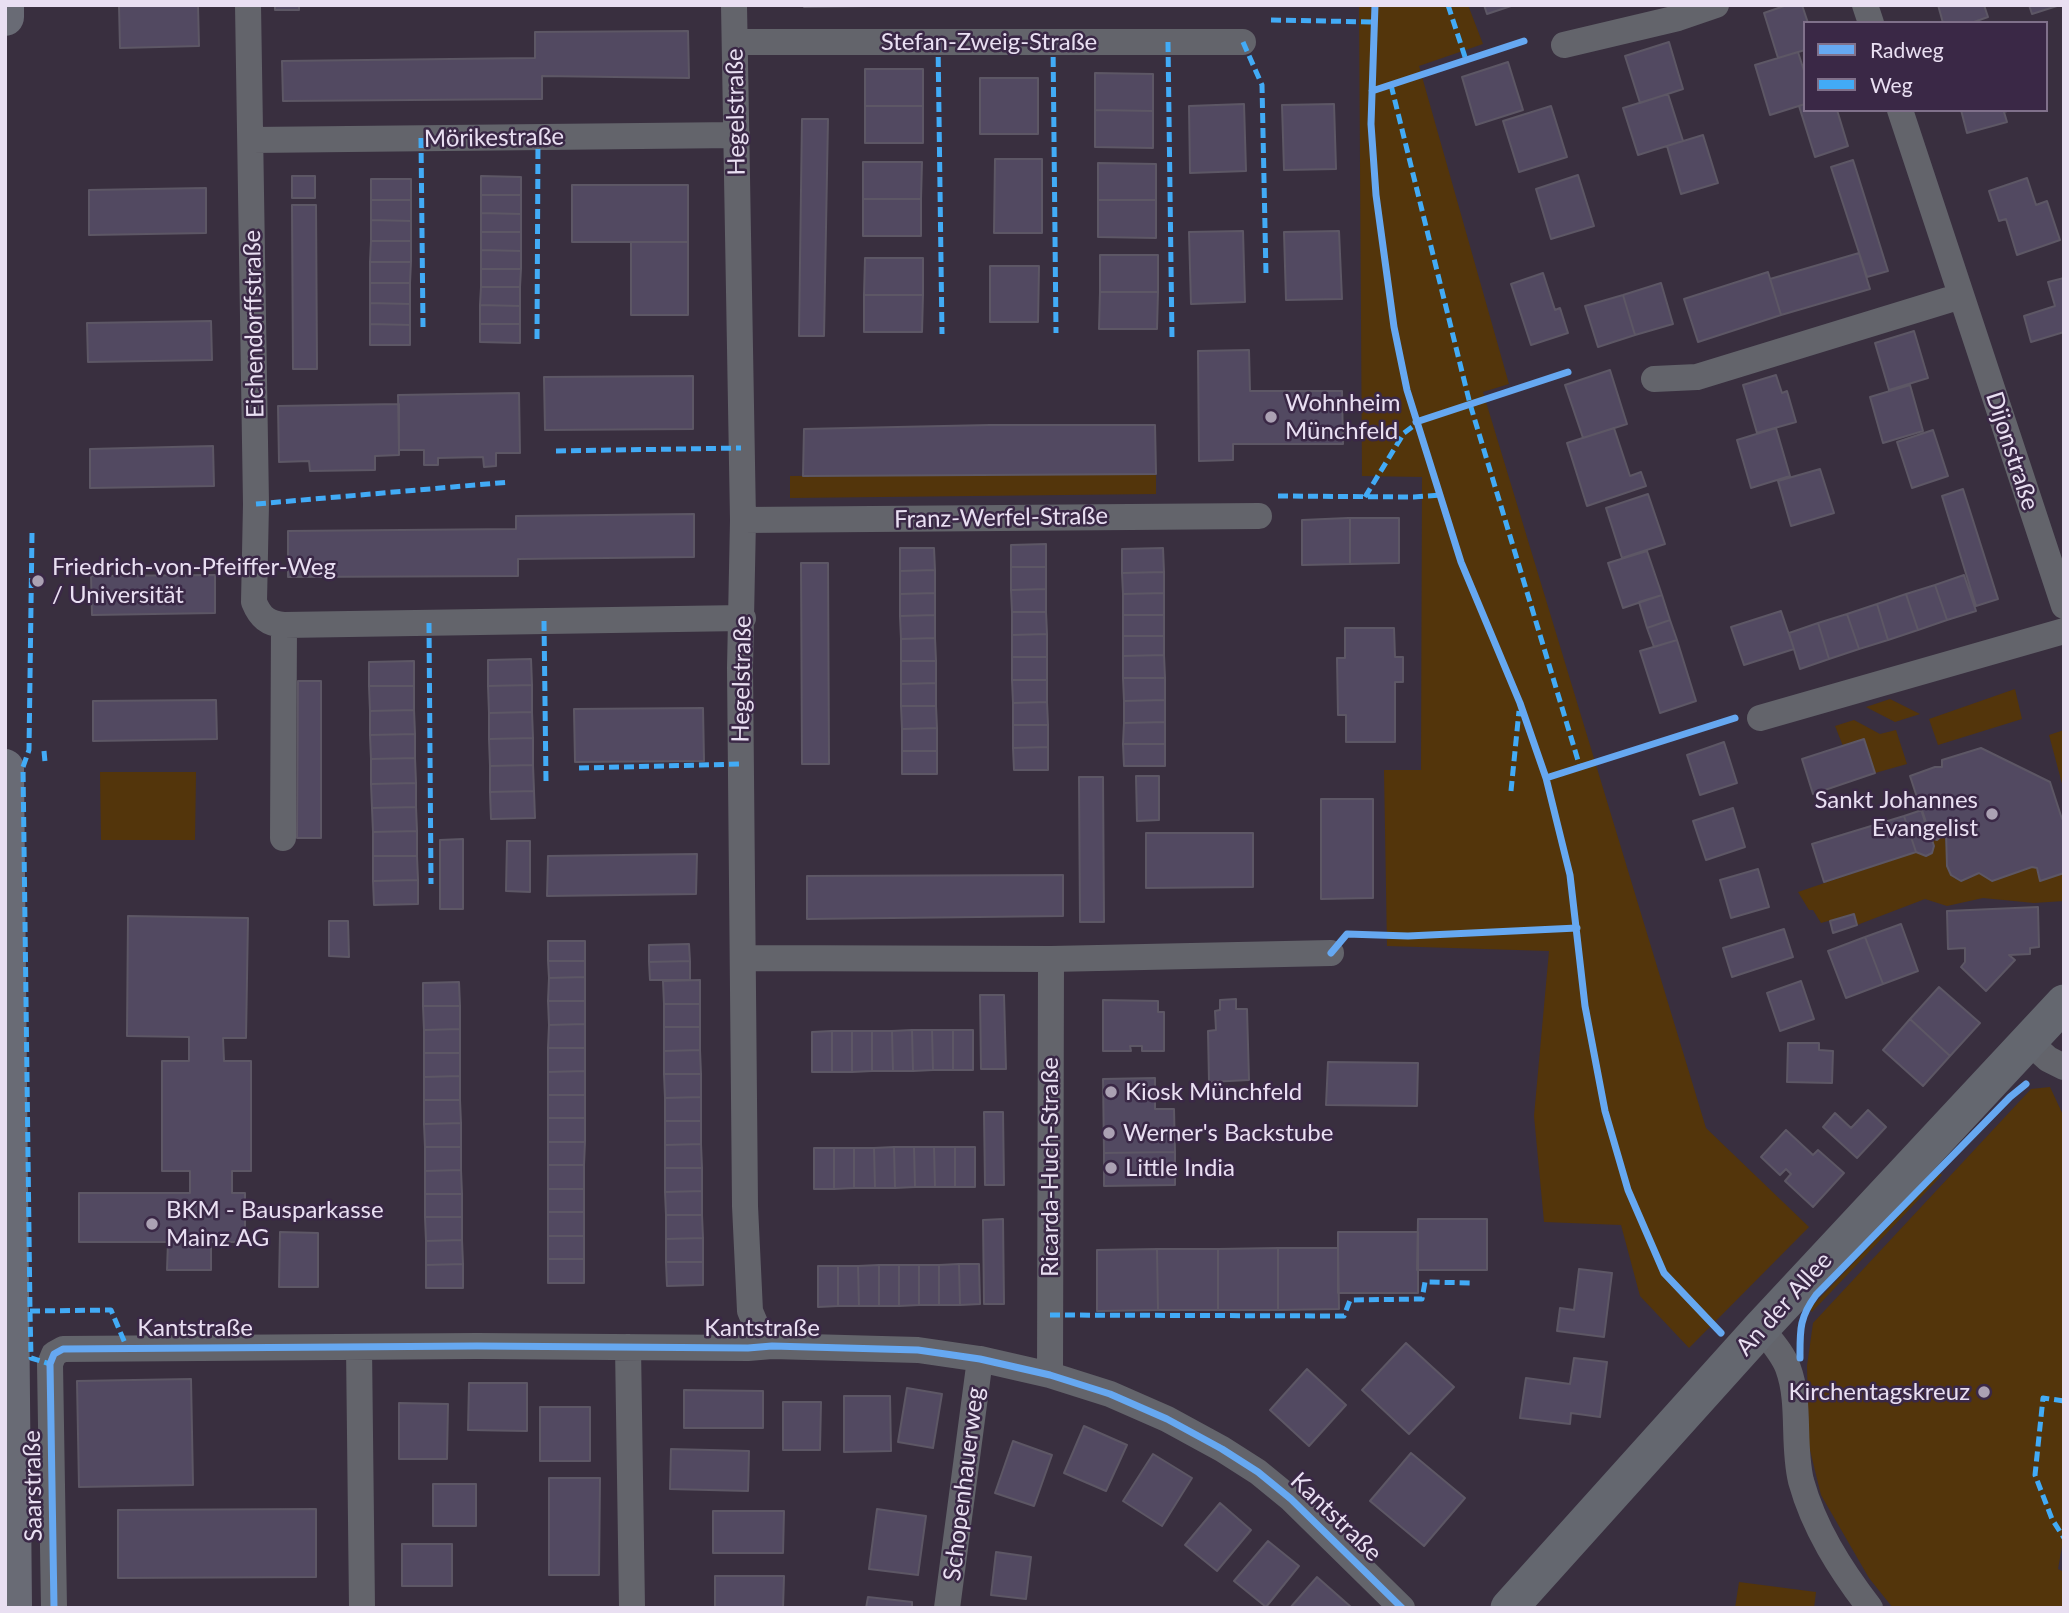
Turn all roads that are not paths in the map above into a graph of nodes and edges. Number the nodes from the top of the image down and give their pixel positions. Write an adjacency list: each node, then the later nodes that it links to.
1 (5, 5): 5 (highway)
2 (248, 5): 11 (street, Eichendorffstraße)
3 (734, 5): 6 (street, Hegelstraße)
4 (1716, 5): 8 (street)
5 (5, 18)
6 (735, 42): 7 (street, Stefan-Zweig-Straße); 10 (street, Hegelstraße)
7 (1243, 42)
8 (1564, 45)
9 (1901, 112): 12 (street, Dijonstraße)
10 (737, 135): 11 (street, Mörikestraße); 15 (street, Hegelstraße)
11 (251, 140): 18 (street, Eichendorffstraße)
12 (1961, 296): 13 (street); 16 (street, Dijonstraße)
13 (1654, 379)
14 (1259, 516): 15 (street, Franz-Werfel-Straße)
15 (743, 520): 17 (street, Hegelstraße)
16 (2064, 606)
17 (743, 618): 18 (street); 24 (street, Hegelstraße)
18 (284, 625): 22 (street)
19 (2064, 631): 20 (street)
20 (1760, 718)
21 (5, 768): 36 (highway, Saarstraße)
22 (283, 838)
23 (1331, 953): 25 (street)
24 (743, 958): 25 (street); 30 (street, Hegelstraße)
25 (1051, 959): 35 (street, Ricarda-Huch-Straße)
26 (2064, 1003): 27 (main road, An der Allee)
27 (2028, 1041): 28 (street); 29 (main road, An der Allee)
28 (2064, 1067)
29 (1761, 1328): 42 (main road, An der Allee); 43 (street)
30 (772, 1346): 32 (street, Kantstraße); 33 (street, Kantstraße)
31 (359, 1347): 32 (street, Kantstraße); 34 (street, Kantstraße); 38 (street)
32 (628, 1347): 39 (street)
33 (980, 1359): 35 (street, Kantstraße); 40 (street, Schopenhauerweg)
34 (50, 1364): 37 (street, Saarstraße)
35 (1050, 1374): 41 (street, Kantstraße)
36 (13, 1608)
37 (54, 1608)
38 (362, 1608)
39 (632, 1608)
40 (947, 1608)
41 (1402, 1608)
42 (1508, 1608)
43 (1870, 1608)

